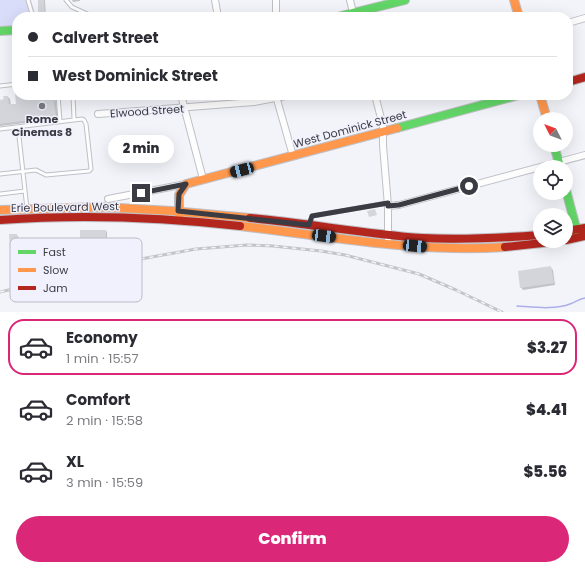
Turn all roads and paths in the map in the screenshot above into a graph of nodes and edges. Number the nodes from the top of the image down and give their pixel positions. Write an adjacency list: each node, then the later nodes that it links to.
1 (28, 0): 8 (lane)
2 (66, 0): 9 (lane)
3 (215, 0): 10 (street)
4 (276, 0): 11 (street)
5 (350, 0): 12 (street)
6 (405, 0): 13 (main road)
7 (514, 0): 14 (main road)
8 (32, 12)
9 (83, 12)
10 (217, 12)
11 (276, 12)
12 (353, 12)
13 (364, 12)
14 (518, 12)
15 (585, 18): 16 (street)
16 (573, 22)
17 (12, 30): 18 (main road)
18 (0, 31)
19 (585, 77): 20 (main road)
20 (573, 81)
21 (12, 85): 22 (lane)
22 (0, 86)
23 (58, 100): 35 (lane)
24 (72, 100): 34 (lane)
25 (182, 100): 31 (street)
26 (263, 100): 31 (street, Elwood Street)
27 (278, 100): 40 (street)
28 (376, 100): 38 (street)
29 (501, 100): 38 (main road, West Dominick Street)
30 (541, 100): 32 (main road)
31 (184, 108): 33 (street, Elwood Street); 45 (street)
32 (545, 112)
33 (98, 114)
34 (74, 119): 35 (lane); 43 (lane)
35 (60, 121): 36 (lane)
36 (18, 127): 37 (lane); 43 (lane)
37 (0, 129)
38 (383, 132): 40 (main road, West Dominick Street); 51 (street)
39 (585, 155): 41 (street)
40 (293, 156): 45 (main road, West Dominick Street)
41 (571, 160)
42 (533, 171): 51 (street)
43 (23, 172): 44 (lane); 47 (lane)
44 (0, 174)
45 (203, 179): 46 (main road, West Dominick Street)
46 (186, 184): 49 (street, West Dominick Street); 54 (main road)
47 (25, 191): 48 (lane); 52 (lane)
48 (0, 194)
49 (108, 199)
50 (569, 200): 60 (main road)
51 (388, 204): 58 (lane); 62 (street)
52 (27, 209): 53 (main road, Erie Boulevard West); 54 (main road, Erie Boulevard West); 55 (lane)
53 (0, 210)
54 (178, 211): 57 (main road); 58 (main road, Erie Boulevard West)
55 (28, 218): 56 (main road, Erie Boulevard West); 57 (main road, Erie Boulevard West)
56 (0, 220)
57 (179, 220): 65 (main road, Erie Boulevard West)
58 (309, 225): 62 (main road, Erie Boulevard West)
59 (585, 228): 60 (main road)
60 (576, 229): 61 (main road); 64 (main road)
61 (573, 230)
62 (388, 234): 63 (main road, Erie Boulevard West); 65 (street)
63 (533, 235)
64 (581, 237)
65 (388, 244): 66 (main road, Erie Boulevard West)
66 (533, 244)

